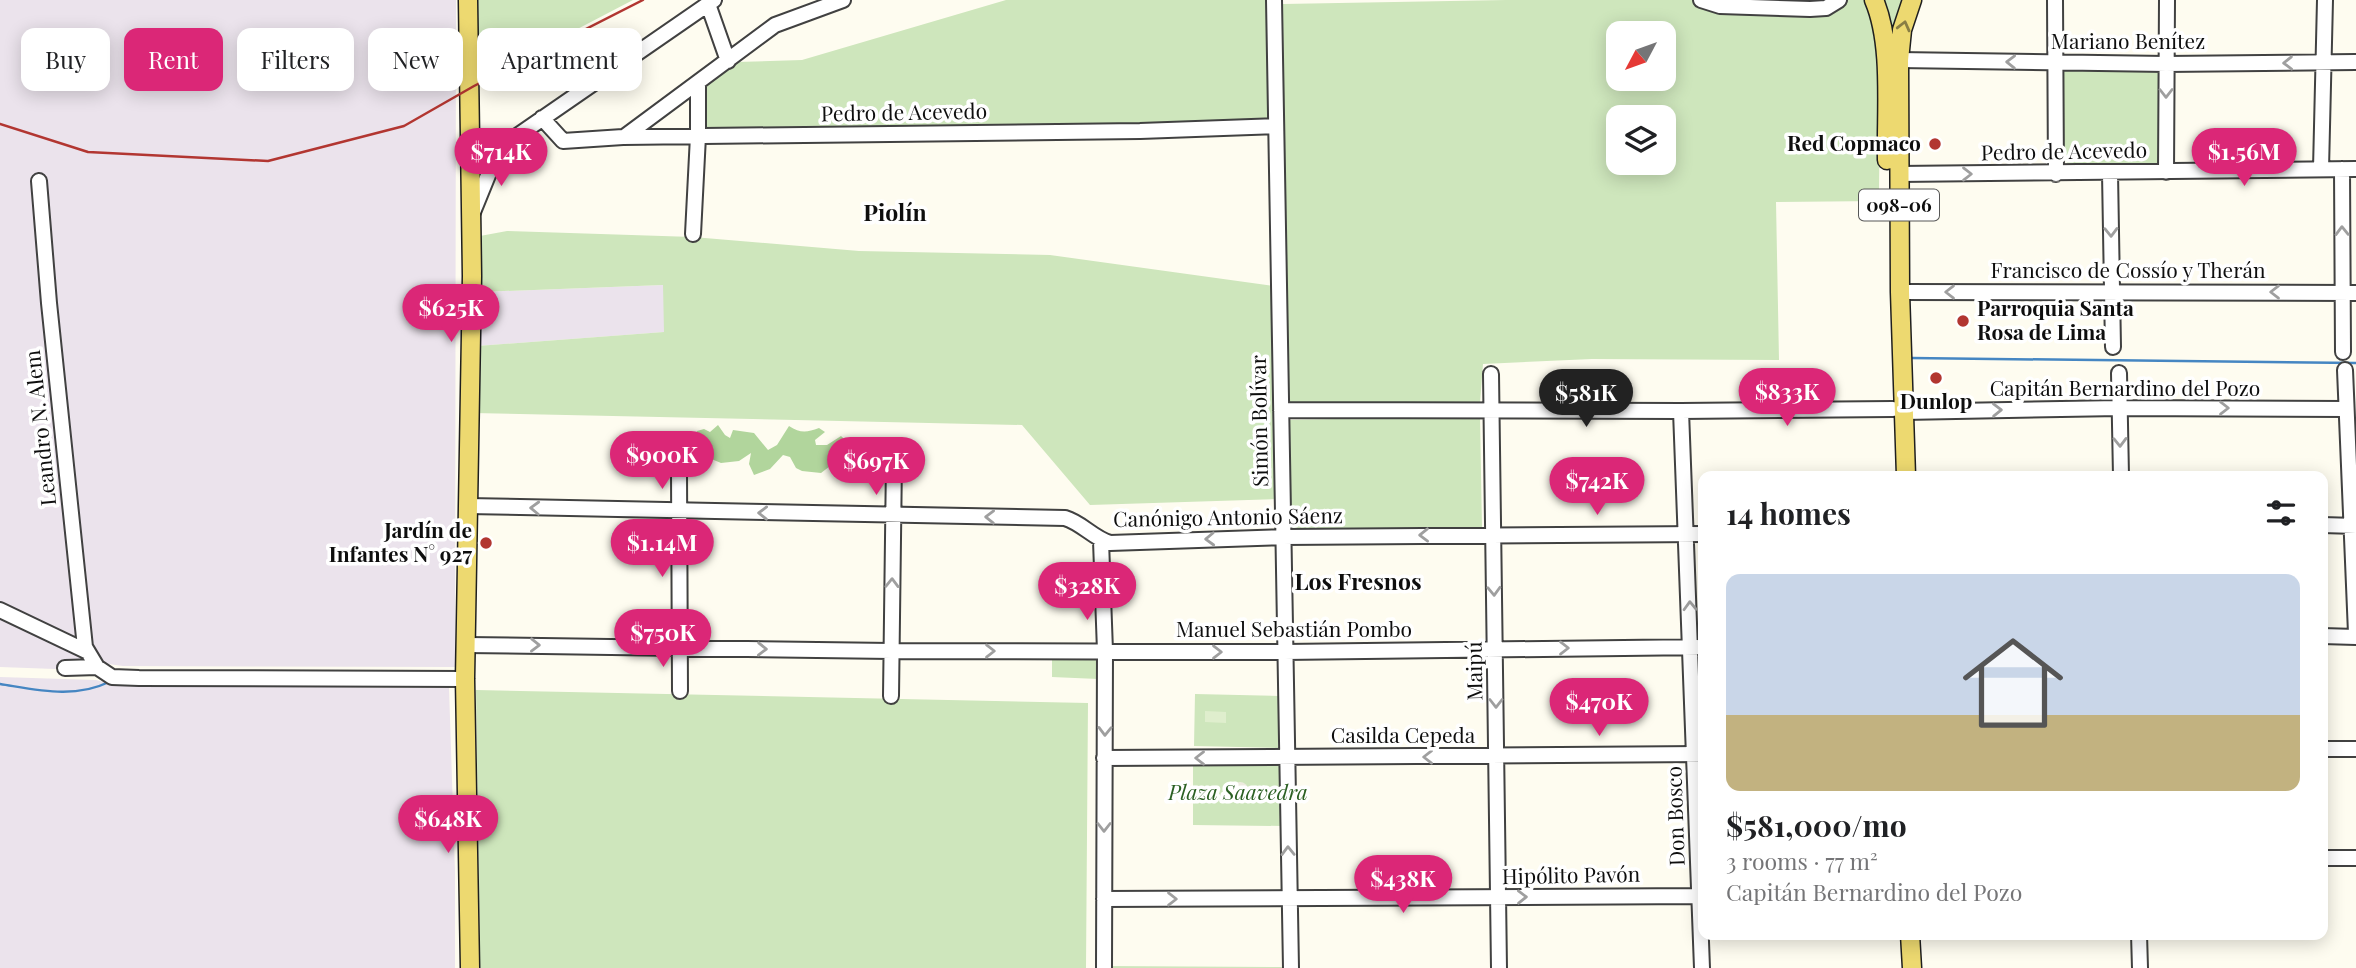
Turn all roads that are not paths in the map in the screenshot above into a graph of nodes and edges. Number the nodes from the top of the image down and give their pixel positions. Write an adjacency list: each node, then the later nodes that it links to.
1 (468, 0): 24 (main road)
2 (843, 0): 13 (street)
3 (1274, 0): 20 (street, Simón Bolívar)
4 (1701, 0): 5 (street)
5 (1839, 0)
6 (1874, 0): 45 (main road, 098-06)
7 (1912, 0): 12 (main road, 098-06, one-way to 7)
8 (2055, 0): 15 (street)
9 (2168, 0): 17 (street)
10 (2325, 0): 16 (street)
11 (711, 2): 13 (street); 19 (street)
12 (1899, 60): 15 (street, Mariano Benítez, one-way to 12); 29 (main road, 098-06)
13 (728, 61): 18 (street)
14 (2356, 62): 16 (street, Mariano Benítez)
15 (2056, 63): 17 (street, Mariano Benítez); 30 (street)
16 (2323, 63): 17 (street, Mariano Benítez, one-way to 17); 25 (street)
17 (2166, 64): 27 (street, one-way to 27)
18 (698, 83): 21 (street); 22 (street)
19 (542, 118): 22 (street, Pedro de Acevedo); 23 (street)
20 (1276, 126): 21 (street, Pedro de Acevedo); 44 (street, Simón Bolívar)
21 (698, 136): 22 (street, Pedro de Acevedo); 33 (street)
22 (623, 137)
23 (507, 143): 24 (street); 32 (street)
24 (470, 153): 32 (main road)
25 (2321, 169): 26 (street, Pedro de Acevedo); 27 (street, Pedro de Acevedo)
26 (2349, 169): 36 (street, one-way to 26)
27 (2166, 172): 28 (street, Pedro de Acevedo)
28 (2110, 173): 30 (street, Pedro de Acevedo); 34 (street, one-way to 34)
29 (1899, 174): 30 (street, Pedro de Acevedo, one-way to 30); 35 (main road, 098-06)
30 (2056, 174)
31 (39, 181): 72 (street, Leandro N. Alem)
32 (471, 217): 53 (main road)
33 (693, 234)
34 (2111, 291): 35 (street, Francisco de Cossío y Therán, one-way to 35); 36 (street, Francisco de Cossío y Therán, one-way to 34); 37 (street)
35 (1900, 292): 45 (main road, 098-06)
36 (2350, 293): 38 (street)
37 (2113, 347)
38 (2343, 352)
39 (2345, 370): 43 (street)
40 (2119, 373): 42 (street)
41 (1491, 374): 46 (street, Maipú)
42 (2119, 408): 43 (street, Capitán Bernardino del Pozo, one-way to 43); 45 (street, Capitán Bernardino del Pozo, one-way to 42); 52 (street, one-way to 52)
43 (2346, 409): 57 (street)
44 (1281, 410): 46 (street, Capitán Bernardino del Pozo); 61 (street, Simón Bolívar)
45 (1898, 410): 47 (street, Capitán Bernardino del Pozo); 50 (main road, 098-06); 51 (main road, 098-06)
46 (1491, 411): 47 (street, Capitán Bernardino del Pozo); 58 (street, Maipú)
47 (1681, 411): 59 (street, Don Bosco)
48 (894, 460): 55 (street)
49 (679, 470): 54 (street)
50 (1894, 471)
51 (1905, 471)
52 (2121, 471)
53 (467, 506): 54 (street, Canónigo Antonio Sáenz, one-way to 53); 66 (main road)
54 (680, 512): 55 (street, Canónigo Antonio Sáenz, one-way to 54); 67 (street)
55 (893, 514): 62 (street, Canónigo Antonio Sáenz, one-way to 55); 70 (street, one-way to 55)
56 (2328, 525): 57 (street)
57 (2354, 526): 64 (street)
58 (1492, 534): 59 (street, Canónigo Antonio Sáenz); 61 (street, Canónigo Antonio Sáenz, one-way to 61); 69 (street, Maipú, one-way to 69)
59 (1687, 534): 60 (street, Canónigo Antonio Sáenz); 68 (street, Don Bosco, one-way to 59)
60 (1698, 534)
61 (1284, 537): 62 (street, Canónigo Antonio Sáenz, one-way to 62); 73 (street, Simón Bolívar)
62 (1101, 541): 71 (street)
63 (0, 610): 72 (street)
64 (2356, 635): 65 (street)
65 (2328, 636)
66 (466, 645): 67 (street, Manuel Sebastián Pombo, one-way to 67); 76 (main road)
67 (680, 647): 70 (street, Manuel Sebastián Pombo, one-way to 70); 77 (street)
68 (1697, 647): 69 (street, Manuel Sebastián Pombo, one-way to 68); 81 (street, Don Bosco)
69 (1496, 648): 73 (street, Manuel Sebastián Pombo); 82 (street, Maipú, one-way to 82)
70 (891, 651): 71 (street, Manuel Sebastián Pombo, one-way to 71); 78 (street)
71 (1105, 651): 73 (street, Manuel Sebastián Pombo, one-way to 73); 83 (street, one-way to 83)
72 (88, 652): 74 (street, Leandro N. Alem)
73 (1285, 652): 84 (street, Simón Bolívar)
74 (97, 667): 75 (street); 76 (street)
75 (65, 668)
76 (465, 679): 95 (main road)
77 (680, 691)
78 (891, 696)
79 (2328, 749): 80 (street)
80 (2356, 749)
81 (1698, 754): 82 (street, Casilda Cepeda)
82 (1496, 757): 84 (street, Casilda Cepeda, one-way to 84); 89 (street, Maipú)
83 (1104, 758): 84 (street, Casilda Cepeda, one-way to 83); 90 (street, one-way to 90)
84 (1287, 758): 88 (street, Simón Bolívar, one-way to 84)
85 (2328, 858): 86 (street)
86 (2356, 858)
87 (1698, 896): 89 (street, Hipólito Pavón, one-way to 87)
88 (1289, 898): 89 (street, Hipólito Pavón); 90 (street, Hipólito Pavón, one-way to 88); 97 (street, Simón Bolívar)
89 (1497, 898): 98 (street, Maipú)
90 (1104, 899): 96 (street)
91 (1702, 940): 99 (street, Don Bosco)
92 (1910, 940): 100 (main road)
93 (1923, 940): 101 (main road)
94 (2139, 940): 102 (street)
95 (470, 968)
96 (1104, 968)
97 (1291, 968)
98 (1499, 968)
99 (1702, 968)
100 (1912, 968)
101 (1923, 968)
102 (2140, 968)

